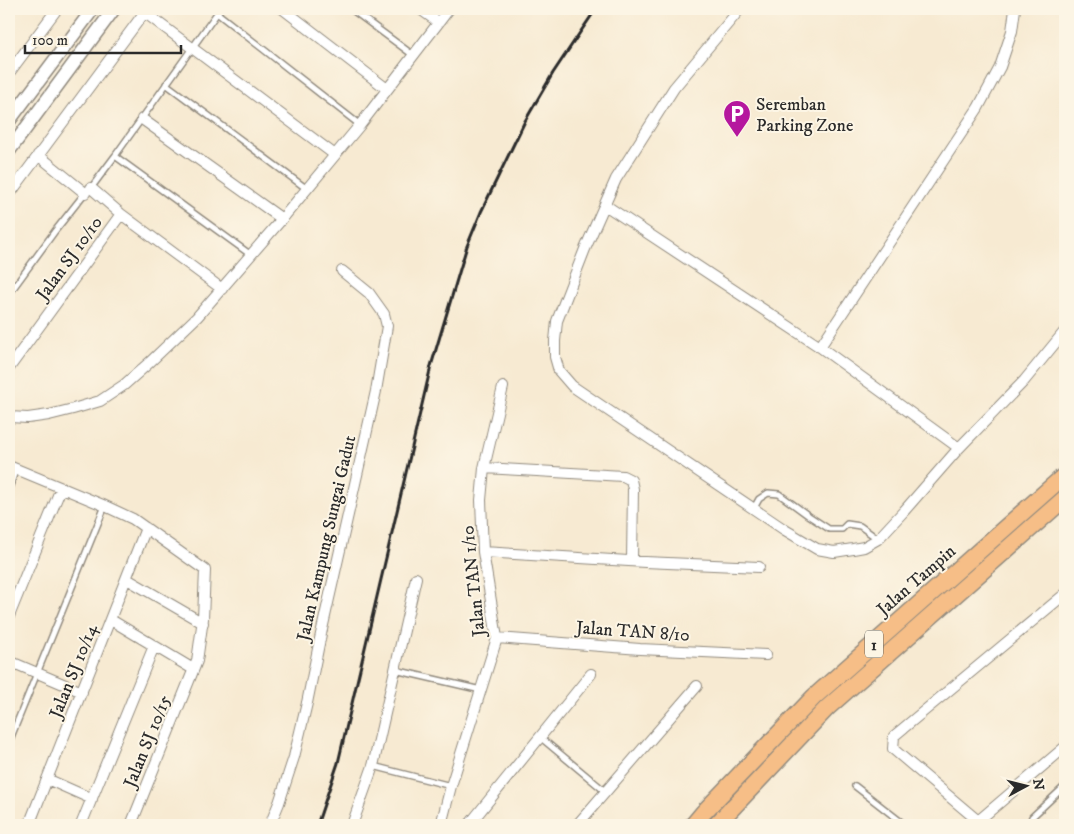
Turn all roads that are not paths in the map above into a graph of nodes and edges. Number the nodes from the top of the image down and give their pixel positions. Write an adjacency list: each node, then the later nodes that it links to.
1 (57, 9): 15 (street)
2 (93, 9): 20 (street)
3 (114, 9): 22 (street)
4 (282, 9): 18 (street)
5 (351, 9): 14 (lane)
6 (420, 9): 12 (street)
7 (448, 9): 12 (street)
8 (740, 9): 29 (street)
9 (1015, 9): 37 (street)
10 (144, 10): 13 (street); 23 (street)
11 (219, 11): 13 (lane); 21 (lane)
12 (438, 22): 14 (street)
13 (192, 47): 17 (lane); 24 (street)
14 (413, 55): 18 (street)
15 (13, 59): 16 (street)
16 (9, 74)
17 (166, 84): 19 (lane); 26 (lane)
18 (387, 89): 21 (street)
19 (142, 118): 25 (lane); 31 (street)
20 (9, 121)
21 (360, 125): 24 (street)
22 (9, 151)
23 (38, 155): 27 (street); 28 (street)
24 (336, 155): 26 (street)
25 (115, 156): 27 (lane); 32 (lane)
26 (307, 189): 31 (street)
27 (88, 191): 30 (street); 35 (lane)
28 (9, 195)
29 (605, 205): 37 (street); 49 (street)
30 (121, 214): 34 (street); 38 (street, Jalan SJ 10/10)
31 (282, 219): 32 (street)
32 (251, 254): 34 (street)
33 (342, 271): 86 (street, Jalan Kampung Sungai Gadut)
34 (222, 289): 40 (street)
35 (9, 294)
36 (1065, 331): 41 (street)
37 (820, 348): 41 (street)
38 (9, 368)
39 (503, 387): 43 (street, Jalan TAN 1/10)
40 (9, 417)
41 (959, 448): 51 (street)
42 (13, 467): 45 (lane); 46 (street)
43 (484, 468): 52 (street, Jalan TAN 1/10); 53 (street)
44 (1065, 475): 91 (highway, Jalan Tampin / 1)
45 (9, 488)
46 (61, 488): 48 (street); 58 (street)
47 (1065, 498): 92 (highway, 1)
48 (105, 506): 50 (street); 67 (lane)
49 (754, 508): 51 (street); 51 (lane)
50 (146, 528): 56 (street, Jalan SJ 10/14); 60 (street, Jalan SJ 10/15)
51 (878, 539)
52 (483, 552): 53 (street); 61 (street, Jalan TAN 1/10)
53 (632, 561): 54 (street)
54 (759, 567)
55 (416, 578): 66 (street)
56 (127, 579): 59 (street, Jalan SJ 10/14); 60 (street)
57 (1065, 594): 82 (street)
58 (9, 616)
59 (111, 620): 62 (street); 71 (street, Jalan SJ 10/14)
60 (203, 623): 65 (street, Jalan SJ 10/15)
61 (497, 638): 63 (street, Jalan TAN 8/10); 70 (street, Jalan TAN 1/10)
62 (154, 646): 65 (street); 81 (street)
63 (766, 655)
64 (9, 661): 67 (street)
65 (193, 669): 85 (street, Jalan SJ 10/15)
66 (395, 670): 70 (lane); 75 (street)
67 (37, 673): 71 (street); 73 (lane)
68 (591, 674): 72 (street)
69 (697, 686): 80 (street)
70 (481, 690): 77 (street, Jalan TAN 1/10)
71 (82, 692): 76 (street, Jalan SJ 10/14)
72 (540, 737): 80 (lane); 89 (street)
73 (9, 742)
74 (1065, 747): 82 (street)
75 (373, 766): 77 (lane); 87 (street)
76 (47, 779): 81 (street); 83 (street, Jalan SJ 10/14)
77 (451, 786): 88 (street, Jalan TAN 1/10)
78 (855, 786): 93 (lane)
79 (1065, 786): 94 (lane)
80 (606, 792): 90 (street)
81 (92, 799): 84 (street)
82 (980, 823)
83 (29, 825)
84 (81, 825)
85 (131, 825)
86 (270, 825)
87 (352, 825)
88 (441, 825)
89 (469, 825)
90 (577, 825)
91 (693, 825)
92 (716, 825)
93 (905, 825)
94 (1030, 825)

